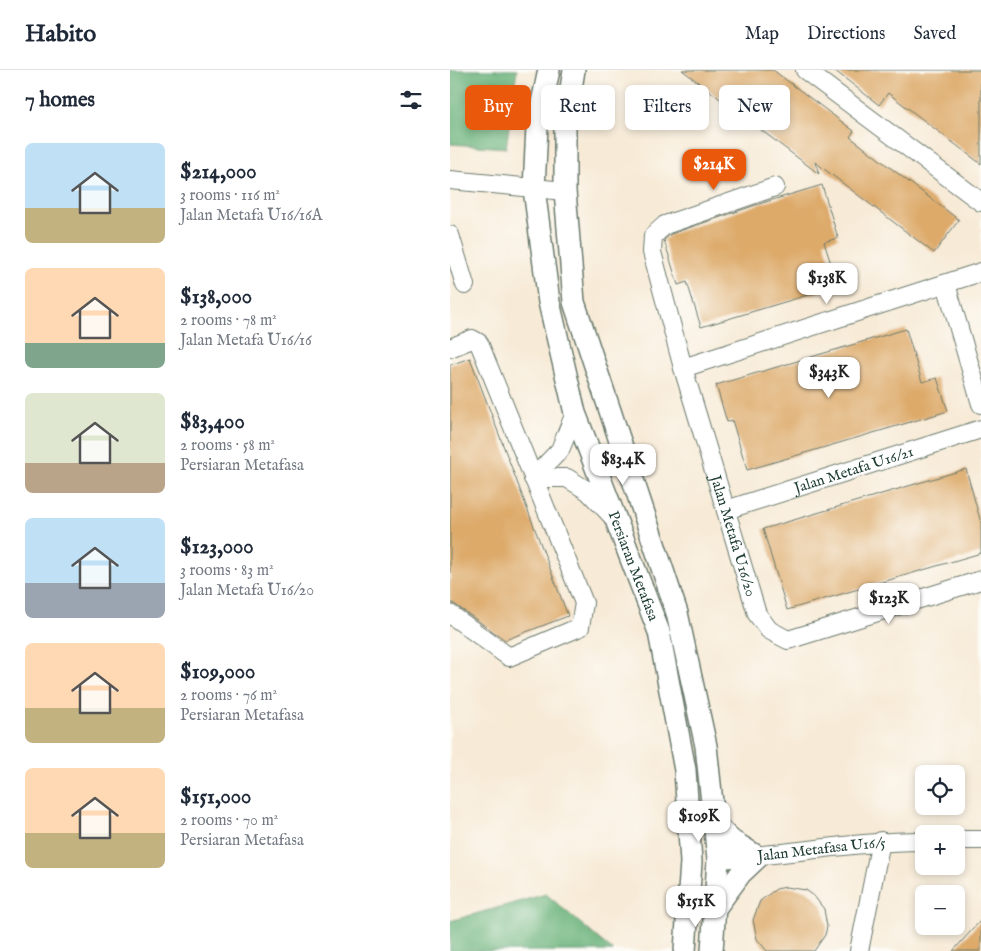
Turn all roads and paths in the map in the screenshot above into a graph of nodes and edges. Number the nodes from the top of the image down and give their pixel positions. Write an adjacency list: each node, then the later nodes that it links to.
1 (549, 70): 6 (main road, Persiaran Metafasa)
2 (574, 70): 7 (main road, Persiaran Metafasa)
3 (805, 70): 8 (street)
4 (450, 180): 6 (street)
5 (775, 187): 14 (street, Jalan Metafa U16/20)
6 (534, 189): 7 (street); 16 (main road, Persiaran Metafasa)
7 (565, 191): 23 (main road, Persiaran Metafasa)
8 (981, 202)
9 (450, 235): 12 (street)
10 (981, 272): 11 (street)
11 (946, 284): 14 (street); 15 (street)
12 (464, 285)
13 (450, 348): 18 (street)
14 (684, 368): 19 (street, Jalan Metafa U16/20)
15 (981, 404)
16 (575, 413): 18 (street); 20 (main road, Persiaran Metafasa)
17 (981, 429): 19 (street, Jalan Metafa U16/21)
18 (533, 478): 20 (street); 22 (street)
19 (726, 510): 21 (street, Jalan Metafa U16/20)
20 (617, 522): 30 (main road, Persiaran Metafasa)
21 (981, 580)
22 (450, 614)
23 (715, 825): 28 (main road); 29 (main road, Persiaran Metafasa)
24 (965, 840): 25 (street)
25 (981, 840)
26 (880, 841): 27 (street, Jalan Metafasa U16/5); 28 (street, Jalan Metafasa U16/5); 34 (street)
27 (915, 841)
28 (758, 856): 29 (street, Jalan Metafasa U16/5); 31 (main road)
29 (718, 859): 30 (main road); 31 (main road, Persiaran Metafasa)
30 (689, 895): 32 (main road, Persiaran Metafasa)
31 (716, 908): 33 (main road, Persiaran Metafasa)
32 (685, 951)
33 (712, 951)
34 (859, 951)

